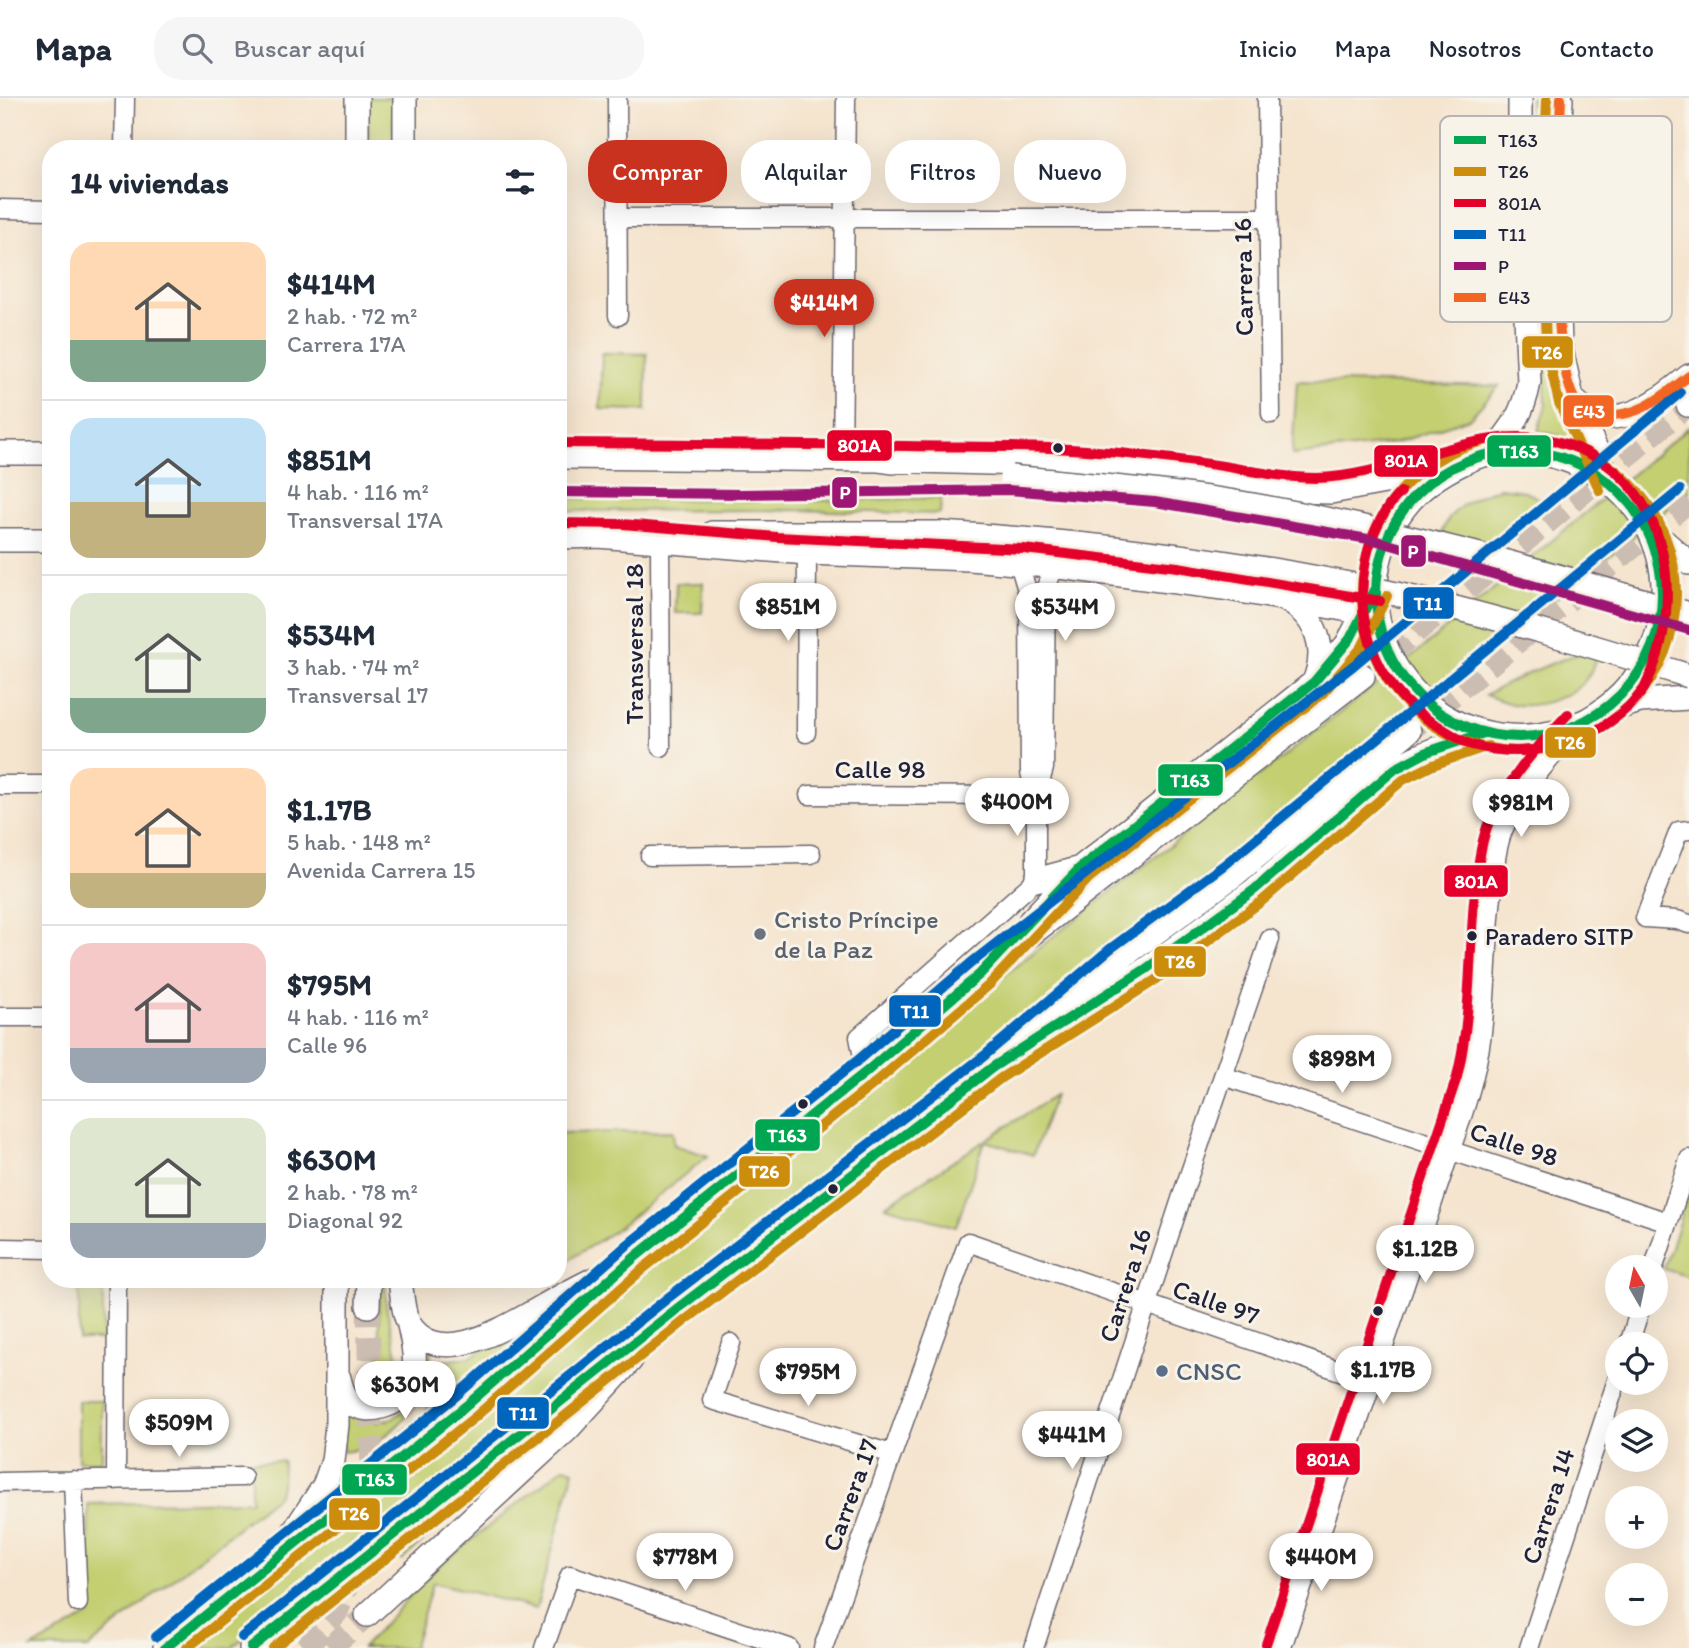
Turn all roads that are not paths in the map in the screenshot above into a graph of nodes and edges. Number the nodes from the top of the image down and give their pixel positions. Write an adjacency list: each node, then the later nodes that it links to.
1 (125, 98): 11 (street)
2 (357, 98): 12 (main road)
3 (405, 98): 13 (main road)
4 (618, 98): 16 (street)
5 (846, 98): 18 (street)
6 (1267, 98): 17 (street, Carrera 16)
7 (1520, 98): 9 (main road)
8 (1561, 98): 10 (main road)
9 (1520, 116)
10 (1560, 116)
11 (124, 140)
12 (357, 140)
13 (405, 140)
14 (0, 209): 15 (street)
15 (42, 209)
16 (618, 218): 18 (street); 19 (street)
17 (1269, 218): 18 (street); 24 (street, Carrera 16)
18 (845, 220): 29 (street)
19 (618, 316)
20 (1526, 322): 27 (main road)
21 (1559, 322): 23 (main road)
22 (1689, 376): 23 (main road)
23 (1572, 398): 31 (main road)
24 (1271, 414)
25 (0, 453): 26 (main road)
26 (42, 453)
27 (1482, 456): 30 (main road); 31 (main road); 44 (main road)
28 (567, 457): 29 (main road)
29 (842, 460): 30 (main road)
30 (879, 460): 45 (main road, bridge)
31 (1613, 485): 32 (main road)
32 (1644, 523): 39 (main road); 42 (main road)
33 (598, 536): 34 (main road); 37 (main road); 47 (main road, bridge)
34 (567, 537)
35 (0, 540): 36 (main road)
36 (42, 540)
37 (660, 541): 38 (main road); 54 (street, Transversal 18)
38 (807, 553): 40 (main road); 52 (street)
39 (1687, 556): 42 (main road)
40 (1019, 563): 41 (main road); 58 (street)
41 (1059, 567): 43 (main road); 58 (street)
42 (1663, 592): 50 (main road)
43 (1268, 595): 44 (main road); 48 (main road)
44 (1371, 614): 48 (main road); 53 (main road)
45 (1689, 614)
46 (1363, 676): 66 (main road)
47 (1689, 676)
48 (1314, 682): 62 (main road)
49 (1689, 698): 50 (main road)
50 (1586, 720): 53 (main road); 72 (main road)
51 (1409, 731): 69 (main road)
52 (806, 733)
53 (1484, 733): 69 (main road)
54 (661, 747)
55 (0, 785): 56 (street)
56 (42, 785)
57 (809, 795): 58 (street, Calle 98)
58 (1036, 796): 63 (street)
59 (1689, 830): 64 (street)
60 (811, 854): 61 (street)
61 (650, 856)
62 (1080, 868): 63 (main road); 66 (main road)
63 (1036, 880): 70 (street)
64 (1689, 924)
65 (1270, 939): 71 (street, Carrera 16)
66 (980, 974): 70 (main road)
67 (0, 1017): 68 (street)
68 (42, 1017)
69 (993, 1067): 86 (main road)
70 (866, 1072): 79 (main road)
71 (1223, 1076): 72 (street, Calle 98); 84 (street, Carrera 16)
72 (1448, 1150): 74 (street, Calle 98); 90 (main road)
73 (1689, 1159): 74 (street)
74 (1668, 1222): 78 (street)
75 (968, 1242): 84 (street, Calle 97); 92 (street, Carrera 17)
76 (0, 1248): 77 (street)
77 (42, 1249)
78 (1658, 1255)
79 (635, 1257): 87 (main road); 97 (main road)
80 (117, 1288): 95 (street)
81 (337, 1288): 89 (main road)
82 (369, 1288): 85 (main road)
83 (402, 1288): 87 (main road)
84 (1146, 1305): 90 (street, Calle 97); 107 (street, Carrera 16)
85 (368, 1306)
86 (678, 1308): 100 (main road); 103 (main road)
87 (408, 1321): 89 (main road)
88 (731, 1343): 92 (street)
89 (338, 1375): 97 (main road)
90 (1368, 1381): 108 (main road)
91 (1612, 1395): 109 (street, Carrera 14)
92 (892, 1454): 106 (street, Carrera 17)
93 (243, 1477): 95 (street)
94 (73, 1480): 95 (street); 96 (street); 99 (street)
95 (116, 1480)
96 (0, 1482)
97 (274, 1561): 98 (main road)
98 (226, 1599): 101 (main road); 102 (main road)
99 (78, 1602)
100 (367, 1615)
101 (145, 1648)
102 (165, 1648)
103 (251, 1648)
104 (544, 1648): 105 (street)
105 (789, 1648)
106 (823, 1648)
107 (1034, 1648)
108 (1279, 1648)
109 (1529, 1648)

